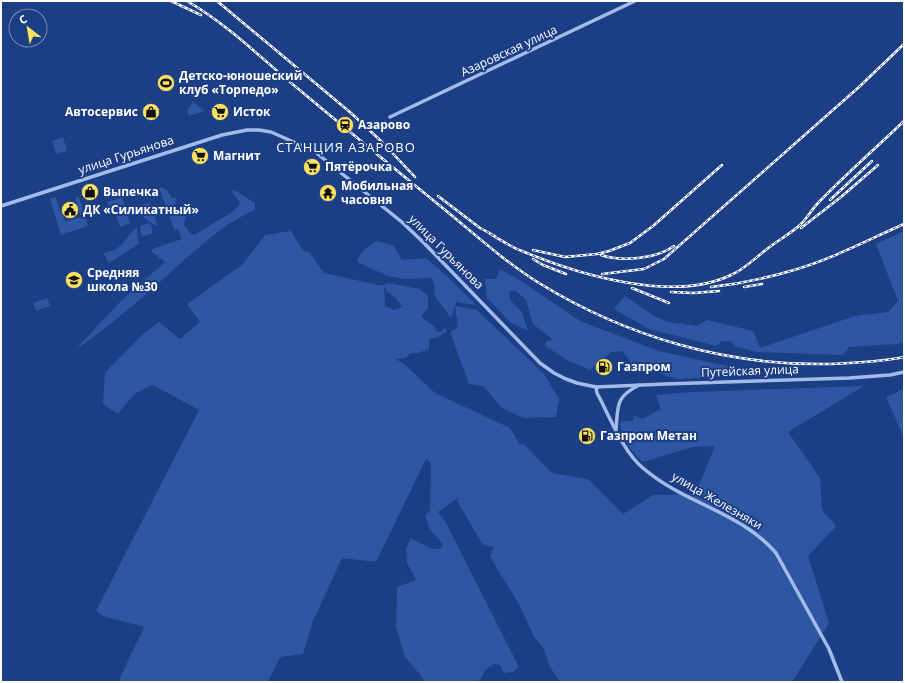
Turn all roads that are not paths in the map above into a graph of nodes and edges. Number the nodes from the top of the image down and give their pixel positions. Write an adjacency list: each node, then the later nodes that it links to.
1 (635, 1): 2 (street, Азаровская улица)
2 (390, 117)
3 (1, 206): 6 (street, улица Гурьянова)
4 (904, 372): 5 (street, Путейская улица)
5 (640, 384): 6 (street, Путейская улица); 7 (street)
6 (596, 387): 7 (street, улица Железняки)
7 (616, 429): 8 (street, улица Железняки)
8 (842, 682)

